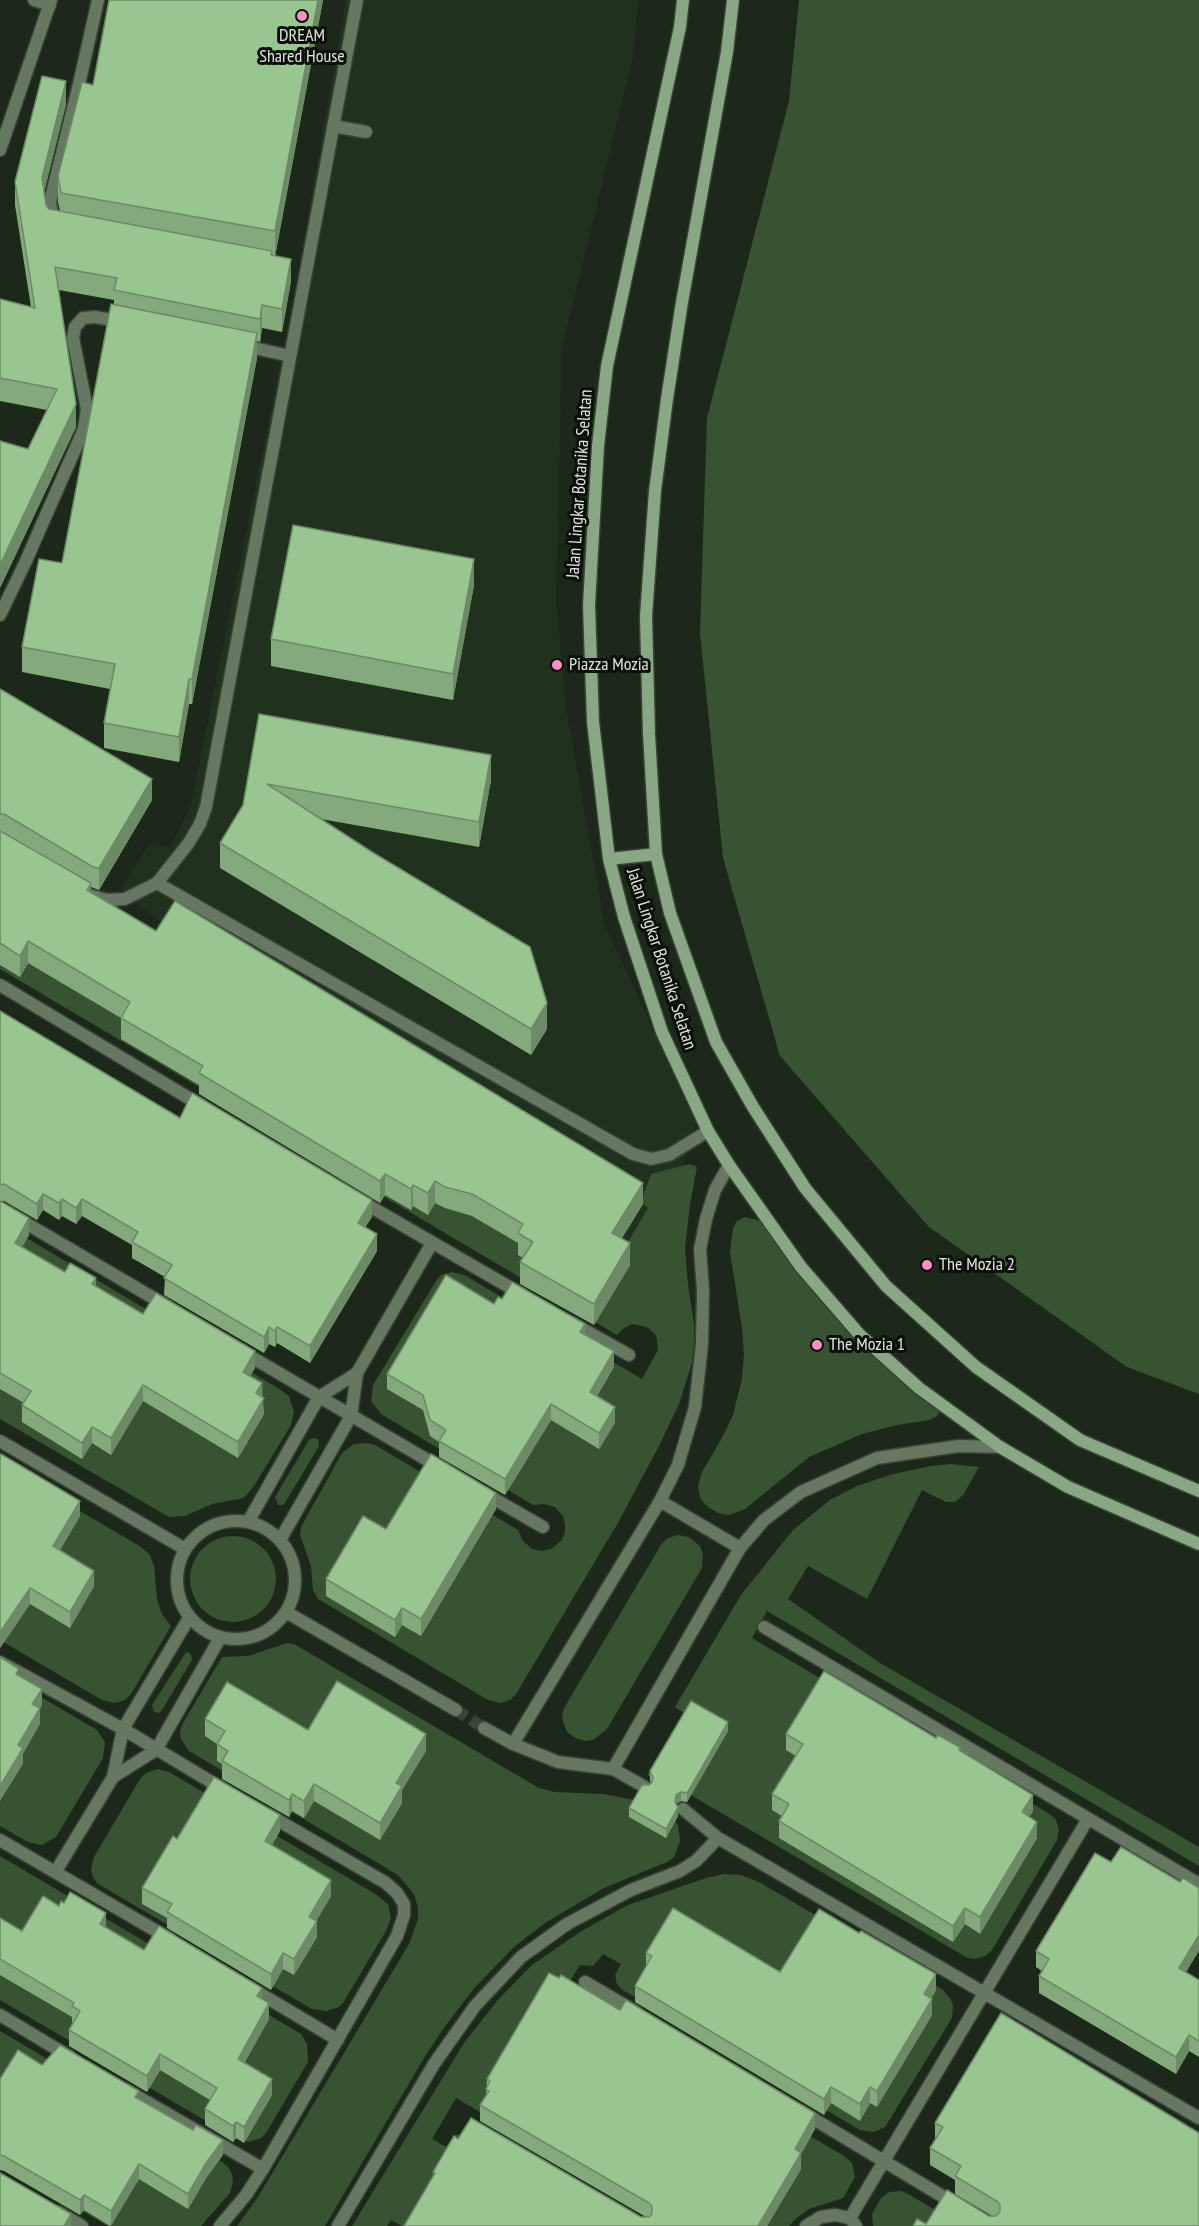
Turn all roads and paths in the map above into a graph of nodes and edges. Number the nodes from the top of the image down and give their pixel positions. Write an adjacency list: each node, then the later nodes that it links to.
1 (34, 0): 6 (street)
2 (98, 0): 10 (street)
3 (357, 0): 7 (street)
4 (683, 0): 16 (street, Jalan Lingkar Botanika Selatan)
5 (733, 0): 15 (street, Jalan Lingkar Botanika Selatan)
6 (51, 2): 9 (street)
7 (333, 126): 8 (street); 13 (street)
8 (366, 132)
9 (0, 150)
10 (65, 228)
11 (140, 326): 14 (street)
12 (230, 343): 13 (street)
13 (290, 356): 17 (street)
14 (0, 615)
15 (656, 854): 16 (street); 38 (street, Jalan Lingkar Botanika Selatan)
16 (609, 859): 21 (street, Jalan Lingkar Botanika Selatan)
17 (157, 883): 18 (street); 21 (street)
18 (80, 890)
19 (0, 985): 20 (street)
20 (208, 1110)
21 (708, 1131): 22 (street, Jalan Lingkar Botanika Selatan)
22 (729, 1165): 35 (street, Jalan Lingkar Botanika Selatan); 39 (street)
23 (351, 1195): 25 (street)
24 (0, 1208): 28 (street)
25 (432, 1243): 26 (street); 31 (street)
26 (536, 1302)
27 (556, 1314): 30 (street)
28 (180, 1315)
29 (230, 1344): 32 (street)
30 (628, 1355)
31 (357, 1373): 32 (street); 33 (street)
32 (319, 1397): 33 (street); 40 (street)
33 (351, 1416): 36 (street); 42 (street)
34 (0, 1441): 45 (street)
35 (1000, 1447): 43 (street, Jalan Lingkar Botanika Selatan); 44 (street)
36 (452, 1475)
37 (472, 1486): 41 (street)
38 (1199, 1491)
39 (660, 1501): 44 (street); 54 (street)
40 (248, 1522): 42 (street); 45 (street)
41 (543, 1527)
42 (280, 1540): 46 (street)
43 (1199, 1544)
44 (740, 1548): 56 (street)
45 (185, 1550): 47 (street)
46 (286, 1612): 49 (street); 51 (street)
47 (189, 1618): 49 (street); 53 (street)
48 (765, 1627): 62 (street)
49 (220, 1638): 55 (street)
50 (0, 1662): 53 (street)
51 (456, 1710)
52 (484, 1728): 54 (street)
53 (123, 1729): 55 (street); 57 (street)
54 (513, 1744): 56 (street)
55 (156, 1750): 57 (street); 59 (street)
56 (613, 1769): 58 (street)
57 (113, 1778): 65 (street)
58 (645, 1787)
59 (236, 1796)
60 (256, 1808): 73 (street)
61 (683, 1809): 63 (street)
62 (1088, 1819): 66 (street); 70 (street)
63 (718, 1838): 70 (street); 85 (street)
64 (0, 1840): 65 (street)
65 (56, 1871): 67 (street)
66 (1199, 1884)
67 (177, 1943)
68 (237, 1979): 73 (street)
69 (585, 1982): 72 (street)
70 (984, 1993): 77 (street); 78 (street)
71 (0, 2016): 74 (street)
72 (645, 2018)
73 (338, 2040): 79 (street)
74 (81, 2063)
75 (111, 2081): 79 (street)
76 (794, 2108): 78 (street)
77 (1199, 2118)
78 (884, 2161): 81 (street); 82 (street)
79 (263, 2169): 84 (street)
80 (51, 2208): 83 (street)
81 (963, 2208)
82 (853, 2222): 86 (street)
83 (82, 2226)
84 (220, 2226)
85 (338, 2226)
86 (806, 2226)

